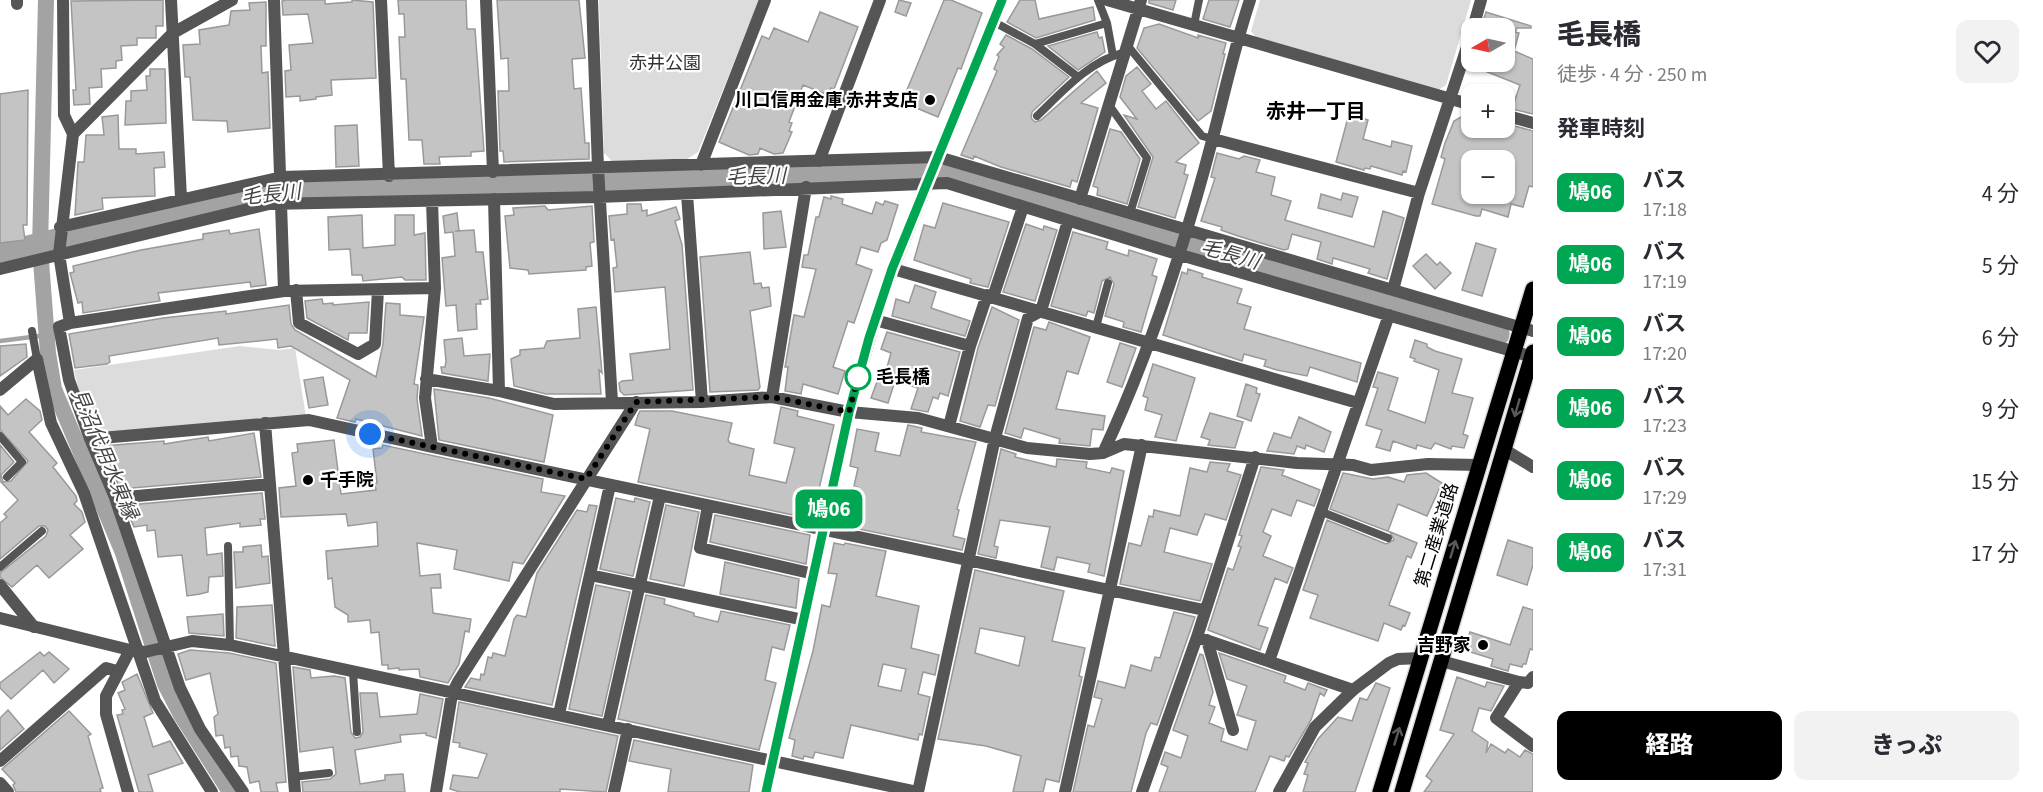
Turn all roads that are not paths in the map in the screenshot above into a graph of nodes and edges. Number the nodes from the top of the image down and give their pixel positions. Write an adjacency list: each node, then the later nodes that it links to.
1 (63, 0): 33 (street)
2 (171, 0): 21 (street)
3 (232, 0): 21 (street)
4 (274, 0): 41 (street)
5 (381, 0): 40 (street)
6 (486, 0): 39 (street)
7 (592, 0): 38 (street)
8 (765, 0): 37 (street)
9 (880, 0): 36 (street)
10 (1002, 0): 18 (street)
11 (1098, 0): 19 (lane)
12 (1107, 0): 16 (street)
13 (1199, 0): 20 (lane)
14 (1250, 0): 22 (street)
15 (1481, 0): 17 (street)
16 (1139, 4): 20 (street); 24 (street)
17 (1476, 18)
18 (994, 22): 23 (lane); 35 (street)
19 (1107, 22): 23 (lane); 24 (lane)
20 (1194, 25): 22 (street)
21 (173, 33): 33 (street); 47 (street)
22 (1238, 37): 27 (street); 34 (street)
23 (1035, 44): 26 (lane)
24 (1121, 51): 26 (lane); 29 (street); 34 (lane)
25 (1461, 66): 27 (street)
26 (1078, 78): 30 (lane)
27 (1451, 99): 28 (street); 45 (street)
28 (1461, 102)
29 (1109, 105): 49 (street); 53 (lane)
30 (1037, 116)
31 (1515, 118): 32 (street)
32 (1533, 123)
33 (73, 134): 55 (street)
34 (1213, 139): 45 (street); 56 (street)
35 (937, 159): 36 (street); 42 (street); 49 (street)
36 (819, 161): 37 (street)
37 (700, 165): 38 (street)
38 (598, 168): 39 (street); 46 (street)
39 (493, 172): 40 (street)
40 (389, 176): 41 (street)
41 (282, 177): 47 (street); 51 (street)
42 (929, 180): 43 (street); 52 (street); 59 (street)
43 (806, 187): 44 (street); 82 (street)
44 (687, 194): 46 (street); 85 (street)
45 (1419, 194): 64 (street)
46 (599, 197): 48 (street); 83 (street)
47 (181, 198): 55 (street)
48 (494, 199): 50 (street); 81 (street)
49 (1080, 199): 53 (street)
50 (432, 201): 51 (street); 61 (street)
51 (283, 204): 57 (street); 65 (street)
52 (1023, 207): 54 (street); 66 (street)
53 (1130, 213): 56 (street)
54 (1068, 220): 56 (street); 67 (street)
55 (60, 227): 57 (street)
56 (1181, 241): 64 (street); 68 (street); 74 (street)
57 (59, 254): 58 (street); 70 (street)
58 (0, 269)
59 (892, 269): 66 (street); 69 (street)
60 (1108, 283): 71 (lane)
61 (435, 288): 63 (street); 79 (street)
62 (1533, 289): 72 (main road, 第二産業道路)
63 (378, 290): 65 (street); 65 (street)
64 (1394, 290): 72 (street)
65 (290, 291): 70 (street)
66 (990, 296): 67 (street); 75 (street)
67 (1041, 310): 71 (street); 91 (street)
68 (1389, 315): 76 (street); 86 (street)
69 (875, 320): 75 (street); 87 (street)
70 (70, 323): 92 (street)
71 (1096, 327): 74 (street)
72 (1528, 329): 76 (main road, 第二産業道路)
73 (32, 331): 78 (lane)
74 (1150, 343): 86 (street); 96 (street)
75 (970, 346): 89 (street)
76 (1514, 352): 77 (street); 99 (main road, 第二産業道路)
77 (1533, 355): 95 (main road, one-way to 95)
78 (37, 359): 80 (street); 127 (street)
79 (426, 380): 81 (street); 94 (street)
80 (0, 390)
81 (500, 391): 83 (street)
82 (772, 397): 85 (street); 87 (street)
83 (612, 402): 84 (street)
84 (636, 402): 85 (street); 102 (street)
85 (702, 402)
86 (1358, 403): 98 (street)
87 (849, 412): 89 (street); 109 (street)
88 (265, 423): 92 (street); 94 (street); 103 (street)
89 (949, 426): 91 (street)
90 (0, 436): 101 (lane)
91 (995, 438): 96 (street); 113 (street)
92 (90, 439): 106 (street)
93 (1142, 446): 96 (street); 97 (street); 119 (street)
94 (432, 447): 102 (street)
95 (1505, 450): 100 (street); 131 (main road)
96 (1103, 453)
97 (1255, 457): 98 (street); 120 (street)
98 (1339, 464): 99 (street); 108 (street)
99 (1479, 465): 129 (main road, 第二産業道路, one-way to 99)
100 (1533, 467)
101 (7, 477)
102 (586, 479): 104 (street); 136 (street)
103 (270, 484): 106 (street); 128 (street)
104 (610, 485): 105 (street); 116 (street)
105 (660, 496): 107 (street); 118 (street)
106 (115, 498): 126 (street)
107 (708, 506): 109 (street); 115 (street)
108 (1322, 512): 111 (lane); 130 (street)
109 (825, 530): 113 (street); 115 (street)
110 (42, 531): 114 (lane)
111 (1388, 538)
112 (228, 546): 125 (lane)
113 (968, 560): 119 (street); 144 (street)
114 (0, 567)
115 (814, 574): 122 (street)
116 (591, 575): 118 (street); 137 (street)
117 (0, 585): 123 (street)
118 (641, 586): 122 (street); 138 (street)
119 (1110, 589): 120 (street); 156 (street)
120 (1204, 610): 124 (street)
121 (0, 618): 123 (street)
122 (804, 620): 144 (street)
123 (34, 627): 127 (street)
124 (1202, 639): 130 (street); 140 (street); 157 (street)
125 (230, 645): 126 (street); 128 (street)
126 (167, 646): 127 (street); 151 (street)
127 (138, 651): 132 (street); 150 (street)
128 (284, 656): 133 (street); 146 (street)
129 (1420, 658): 135 (street); 159 (main road, 第二産業道路, one-way to 129)
130 (1269, 661): 135 (street)
131 (1440, 661): 134 (street); 160 (main road)
132 (117, 671): 143 (street); 149 (street)
133 (353, 672): 136 (street); 141 (lane)
134 (1528, 682): 142 (street)
135 (1353, 690): 158 (street)
136 (452, 694): 137 (street); 153 (street)
137 (559, 714): 138 (street)
138 (608, 725): 139 (street)
139 (628, 729): 144 (street); 154 (street)
140 (1233, 730)
141 (357, 732)
142 (1533, 746)
143 (0, 761)
144 (773, 761): 155 (street)
145 (329, 773): 146 (lane)
146 (293, 777): 152 (street)
147 (0, 783): 148 (street)
148 (8, 792)
149 (128, 792)
150 (212, 792)
151 (243, 792)
152 (294, 792)
153 (436, 792)
154 (614, 792)
155 (766, 792)
156 (1065, 792)
157 (1142, 792)
158 (1279, 792)
159 (1380, 792)
160 (1402, 792)

